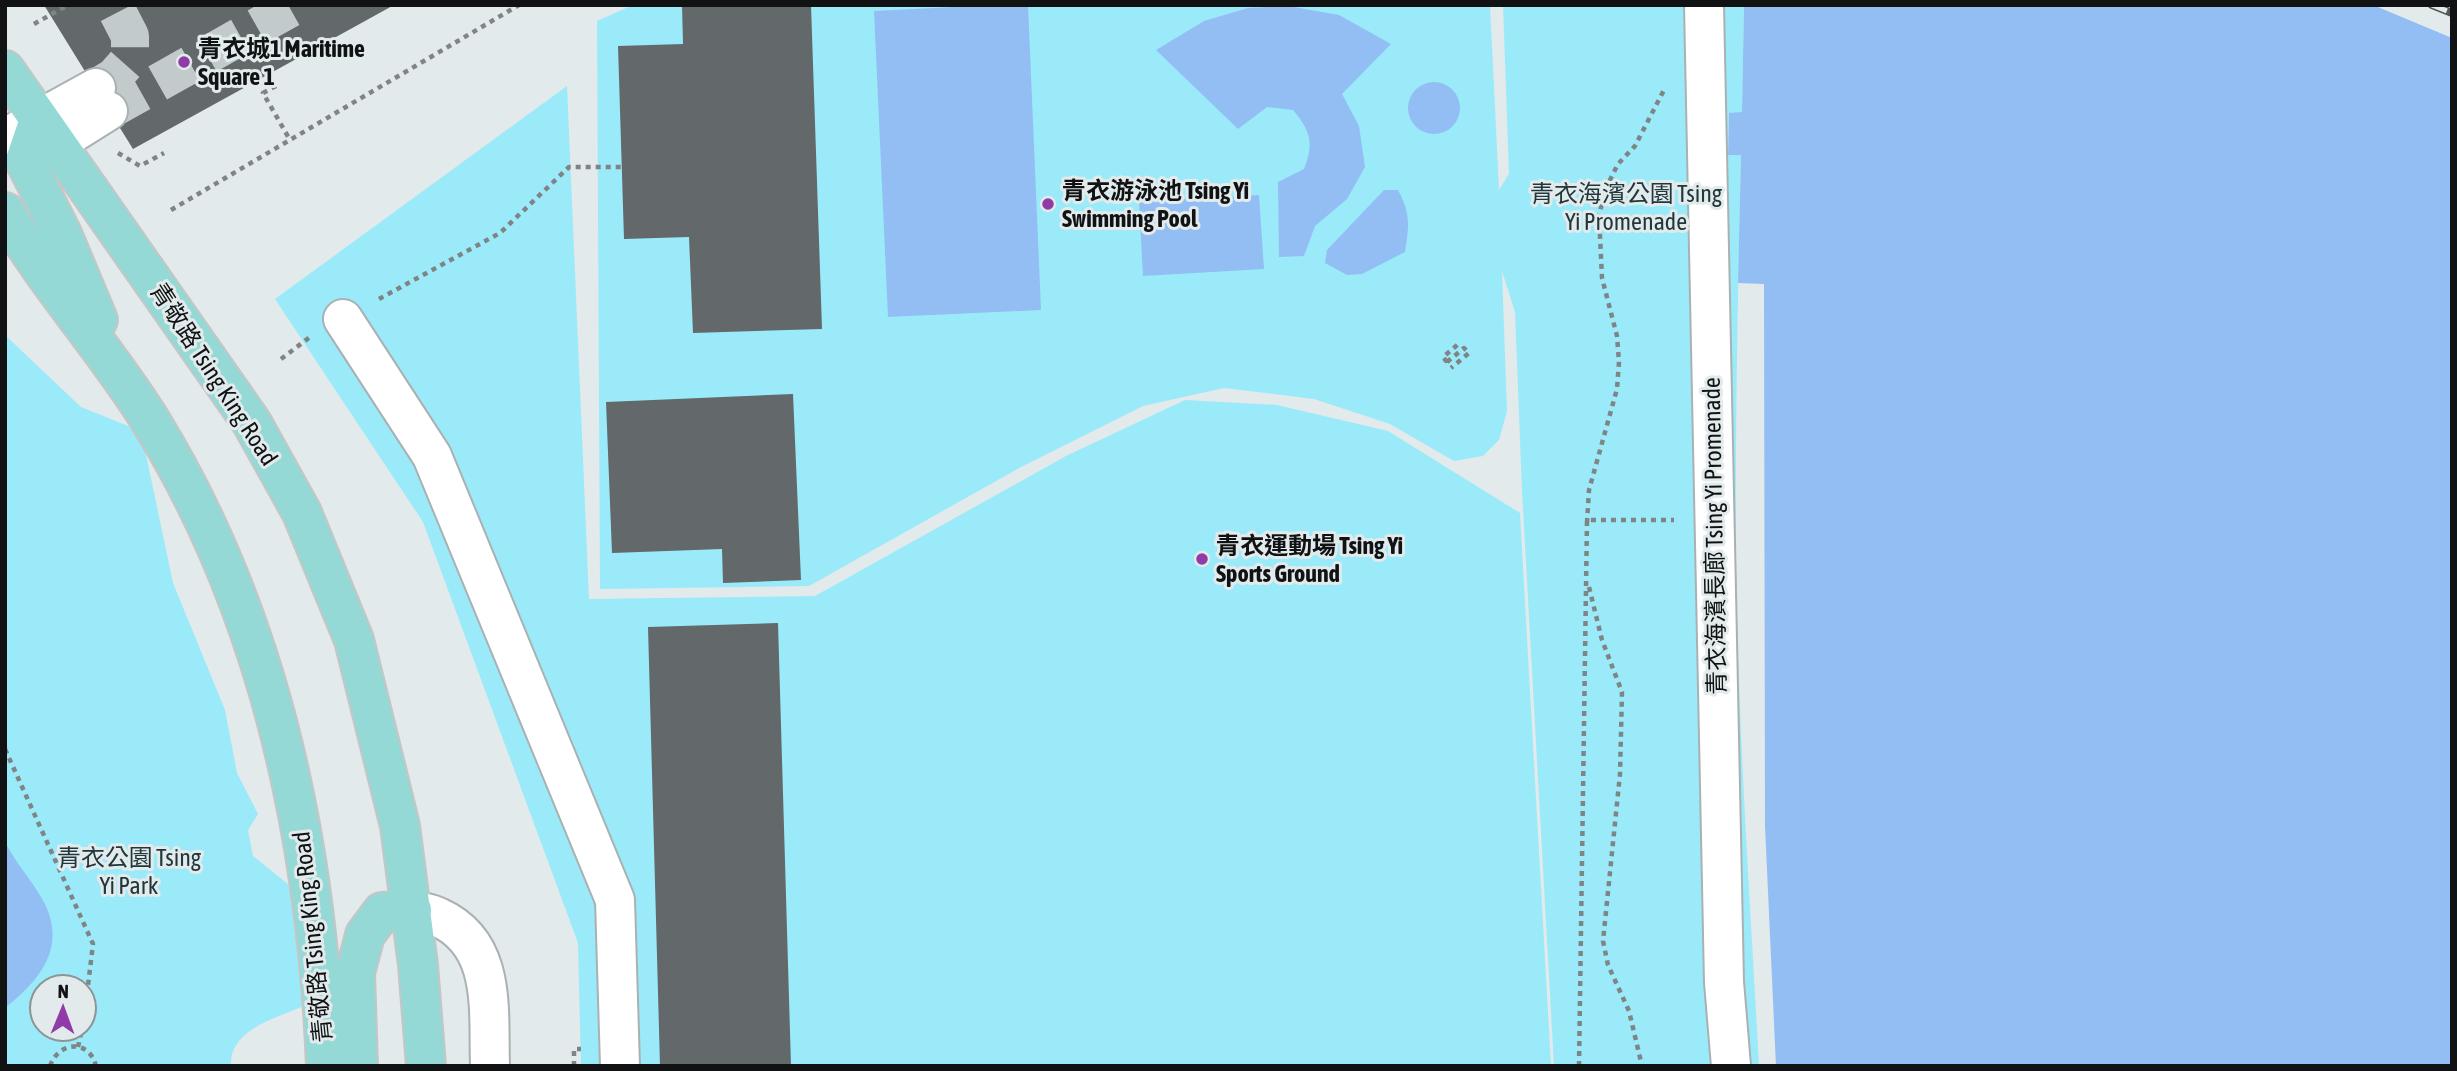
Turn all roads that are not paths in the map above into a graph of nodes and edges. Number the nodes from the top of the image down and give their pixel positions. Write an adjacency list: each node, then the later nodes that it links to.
1 (1704, 5): 15 (street, 青衣海濱長廊 Tsing Yi Promenade)
2 (5, 70): 4 (main road, 青敬路 Tsing King Road)
3 (102, 100): 4 (street)
4 (48, 131): 5 (main road); 9 (main road, 青敬路 Tsing King Road)
5 (12, 157): 8 (main road)
6 (5, 212): 8 (main road, 青敬路 Tsing King Road)
7 (343, 319): 14 (street)
8 (124, 380): 10 (main road, 青敬路 Tsing King Road)
9 (412, 910): 11 (main road); 12 (main road, 青敬路 Tsing King Road); 13 (street)
10 (326, 1066)
11 (358, 1066)
12 (426, 1066)
13 (489, 1066)
14 (620, 1066)
15 (1731, 1066)

